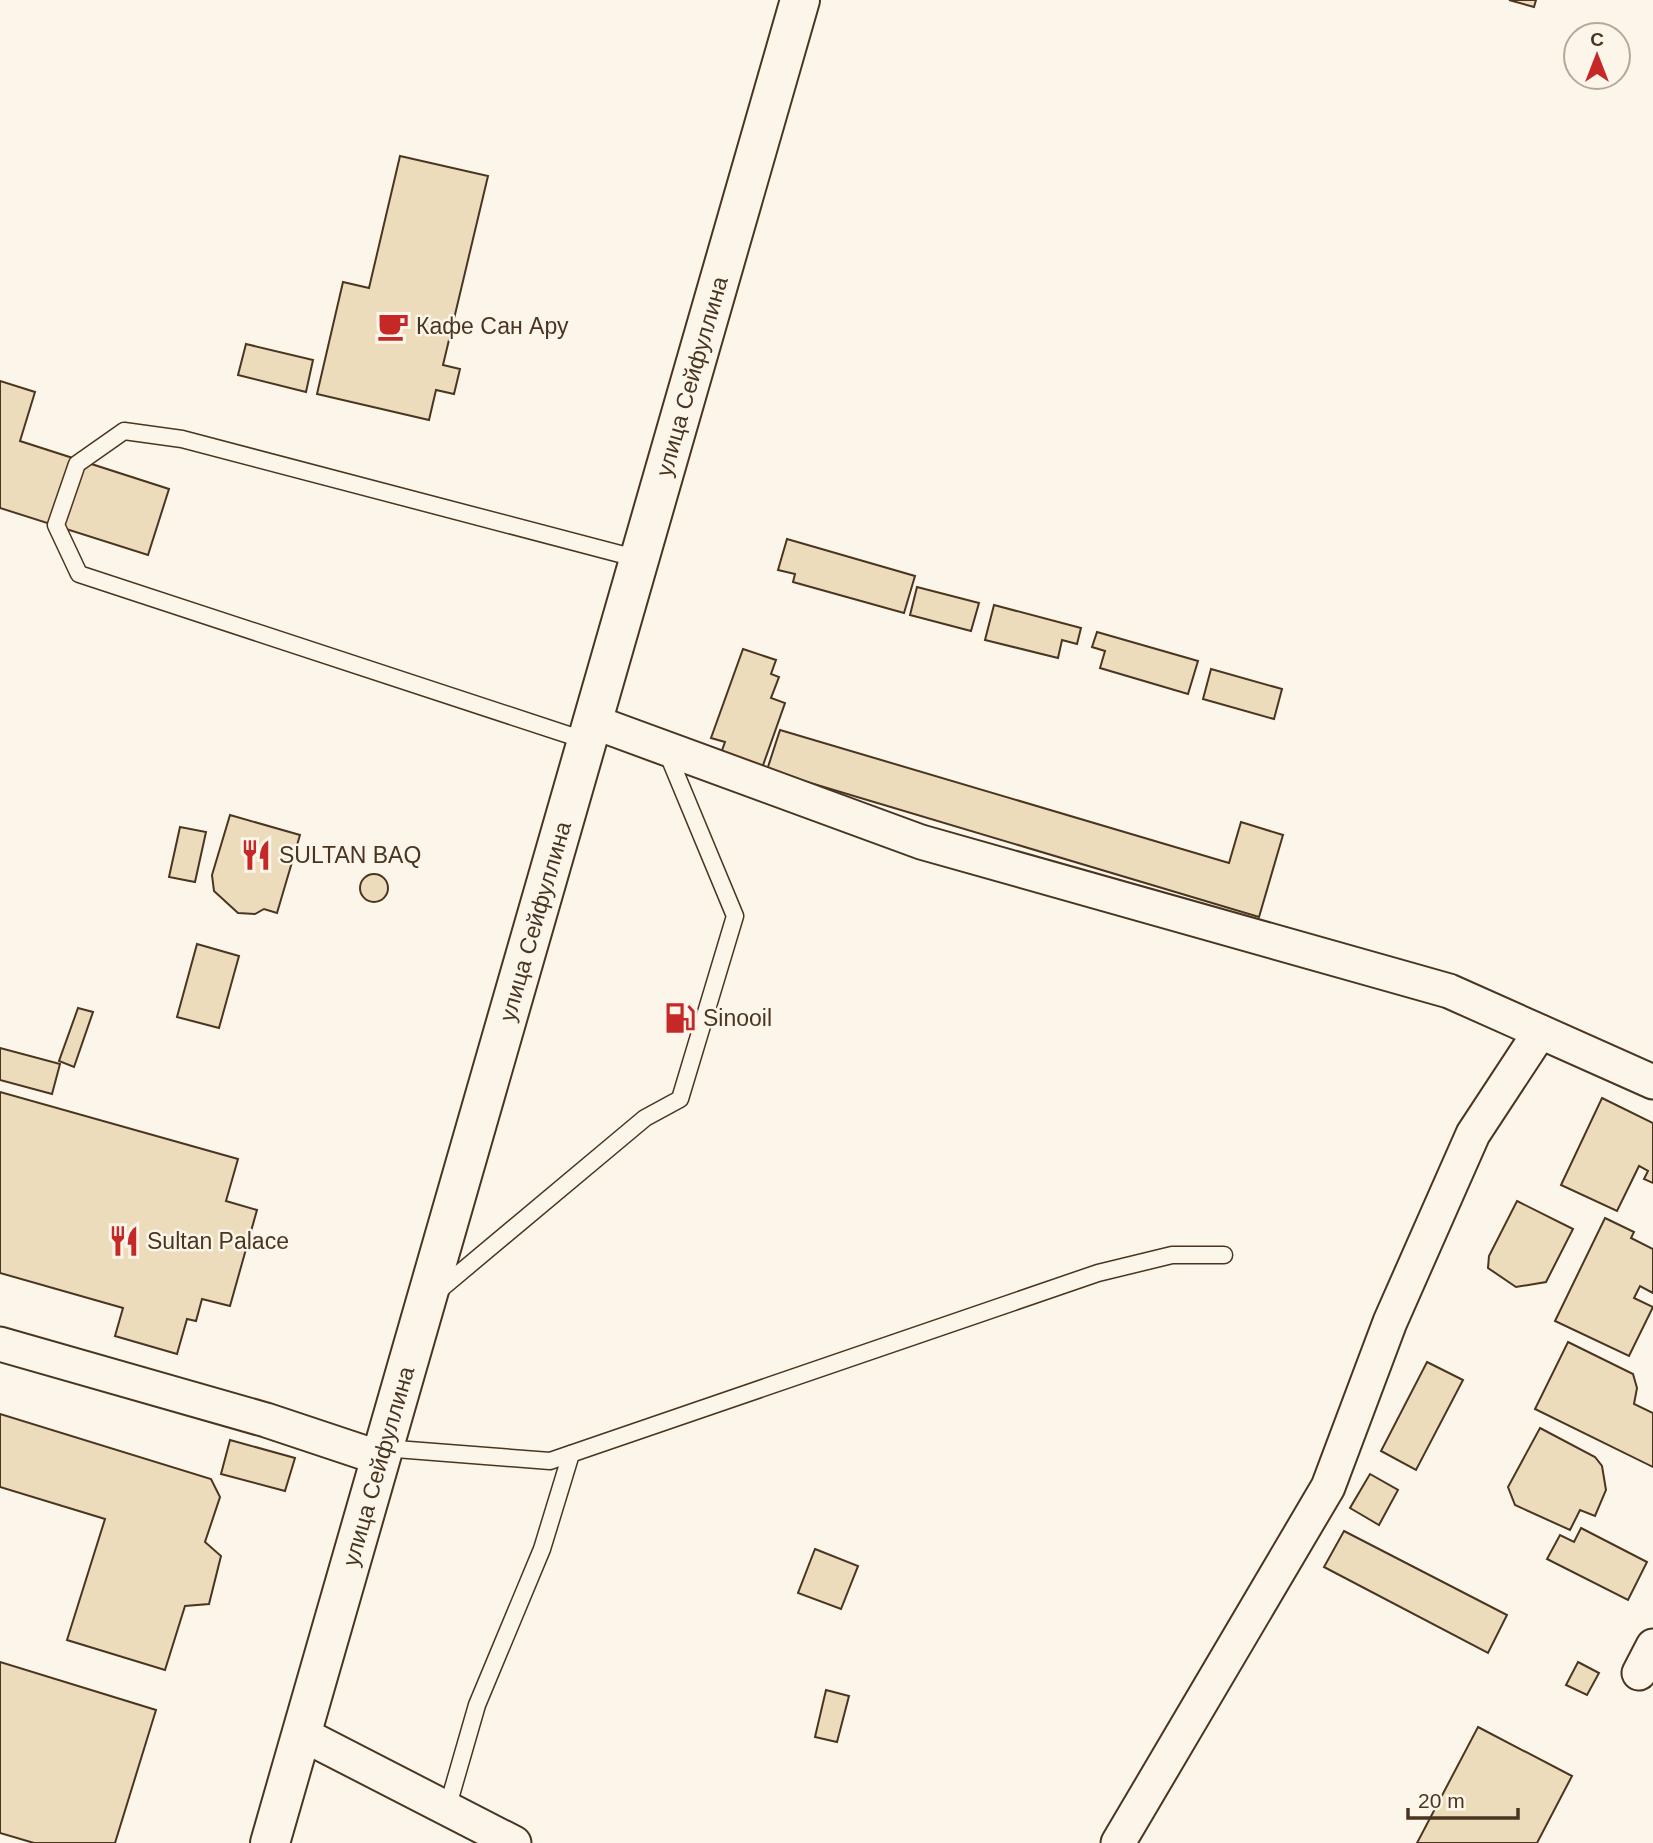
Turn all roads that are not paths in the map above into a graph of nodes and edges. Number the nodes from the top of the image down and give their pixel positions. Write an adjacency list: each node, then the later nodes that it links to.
1 (800, 0): 2 (main road, улица Сейфуллина)
2 (639, 559): 3 (main road, улица Сейфуллина); 3 (lane)
3 (591, 731): 4 (street); 8 (main road, улица Сейфуллина)
4 (665, 748): 5 (street); 8 (lane)
5 (1540, 1032): 6 (street); 16 (street)
6 (1653, 1082)
7 (1224, 1255): 11 (lane)
8 (424, 1302): 10 (main road, улица Сейфуллина)
9 (0, 1344): 10 (street)
10 (382, 1453): 11 (lane); 12 (main road, улица Сейфуллина)
11 (571, 1454): 13 (lane)
12 (300, 1733): 13 (street); 14 (main road, улица Сейфуллина)
13 (447, 1809): 15 (street)
14 (270, 1843)
15 (514, 1843)
16 (1118, 1843)

